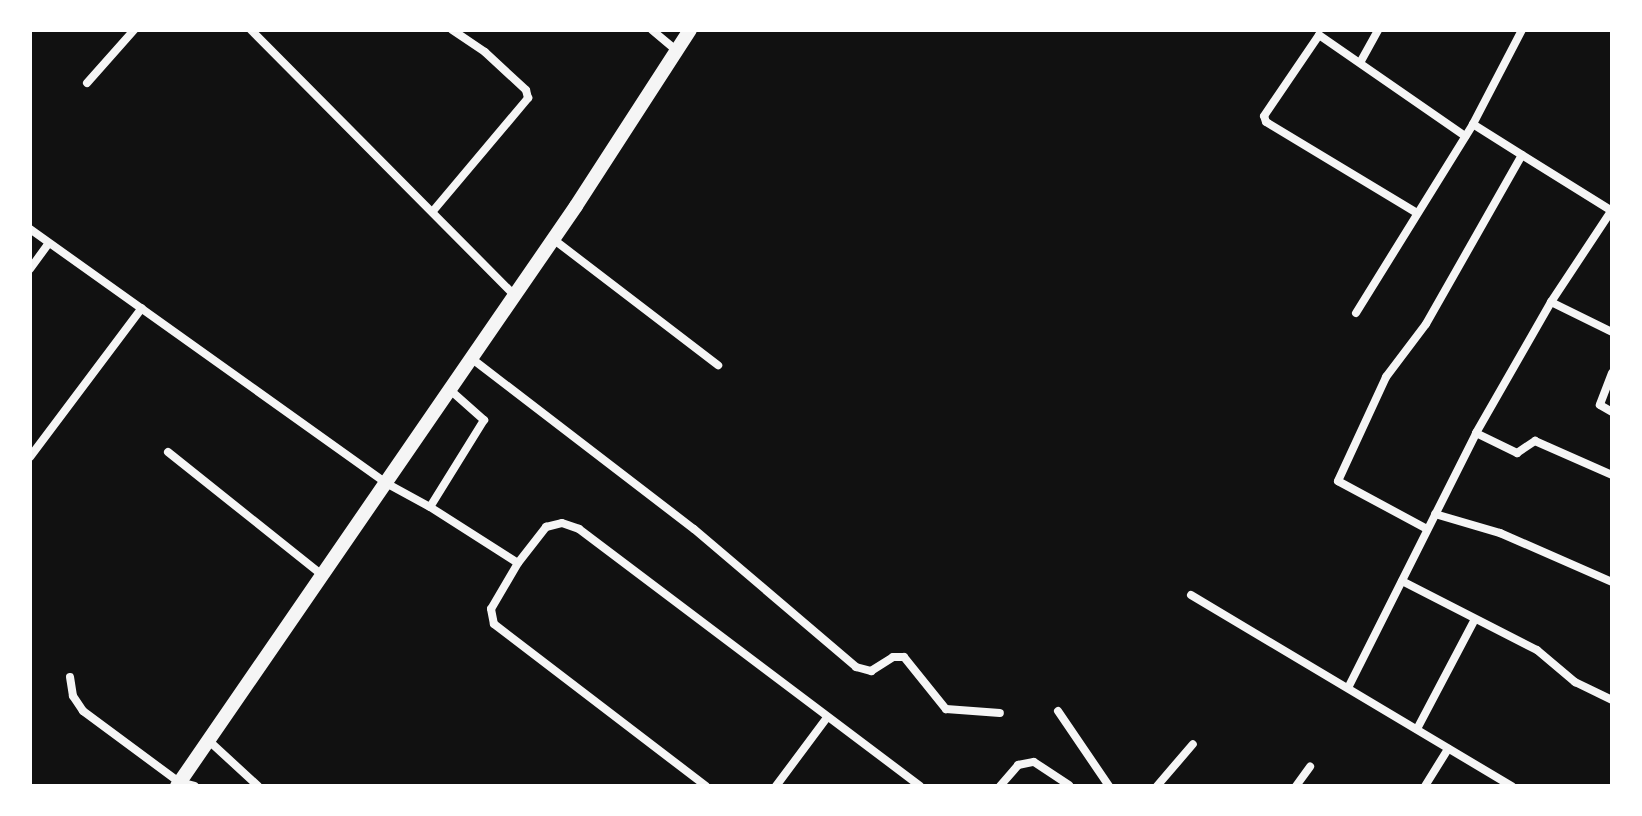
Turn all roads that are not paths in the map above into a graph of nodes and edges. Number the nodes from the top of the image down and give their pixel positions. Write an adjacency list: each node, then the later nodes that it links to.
1 (134, 30): 11 (street)
2 (251, 30): 15 (street)
3 (452, 30): 15 (street)
4 (652, 30): 9 (street)
5 (690, 30): 9 (street)
6 (1378, 30): 10 (street)
7 (1522, 30): 12 (street)
8 (1321, 33): 10 (street); 17 (street)
9 (676, 50): 19 (street)
10 (1361, 61): 13 (street)
11 (87, 83)
12 (1473, 124): 13 (street); 14 (street)
13 (1465, 136): 17 (street)
14 (1522, 155): 16 (street); 39 (street)
15 (433, 211): 22 (street)
16 (1612, 211): 23 (street)
17 (1417, 213): 25 (street)
18 (30, 229): 20 (street)
19 (553, 239): 22 (street); 28 (street)
20 (49, 243): 21 (street); 24 (street)
21 (30, 269)
22 (514, 295): 27 (street)
23 (1551, 302): 26 (street); 32 (street)
24 (142, 308): 34 (street); 36 (street)
25 (1356, 313)
26 (1612, 332)
27 (471, 358): 30 (street); 50 (street)
28 (718, 365)
29 (1612, 373): 31 (street)
30 (449, 389): 36 (street); 37 (street)
31 (1612, 412)
32 (1476, 433): 35 (street); 38 (street)
33 (168, 452): 41 (street)
34 (30, 457)
35 (1612, 475)
36 (386, 483): 37 (street); 41 (street)
37 (430, 507): 40 (street)
38 (1435, 514): 39 (street); 43 (street)
39 (1427, 529): 42 (street)
40 (518, 563): 51 (street); 61 (street)
41 (322, 575): 53 (street)
42 (1402, 581): 45 (street); 47 (street)
43 (1612, 582)
44 (1191, 595): 47 (street)
45 (1474, 621): 48 (street); 52 (street)
46 (70, 677): 57 (street)
47 (1349, 686): 52 (street)
48 (1612, 700)
49 (1058, 711): 65 (street)
50 (1000, 713)
51 (826, 719): 62 (street); 63 (street)
52 (1417, 729): 55 (street)
53 (208, 740): 57 (street); 60 (street)
54 (1193, 744): 66 (street)
55 (1448, 749): 68 (street); 69 (street)
56 (1310, 767): 67 (street)
57 (178, 784): 59 (street)
58 (1069, 785): 64 (street)
59 (195, 786)
60 (258, 786)
61 (706, 786)
62 (776, 786)
63 (920, 786)
64 (1000, 786)
65 (1109, 786)
66 (1157, 786)
67 (1296, 786)
68 (1425, 786)
69 (1512, 786)

